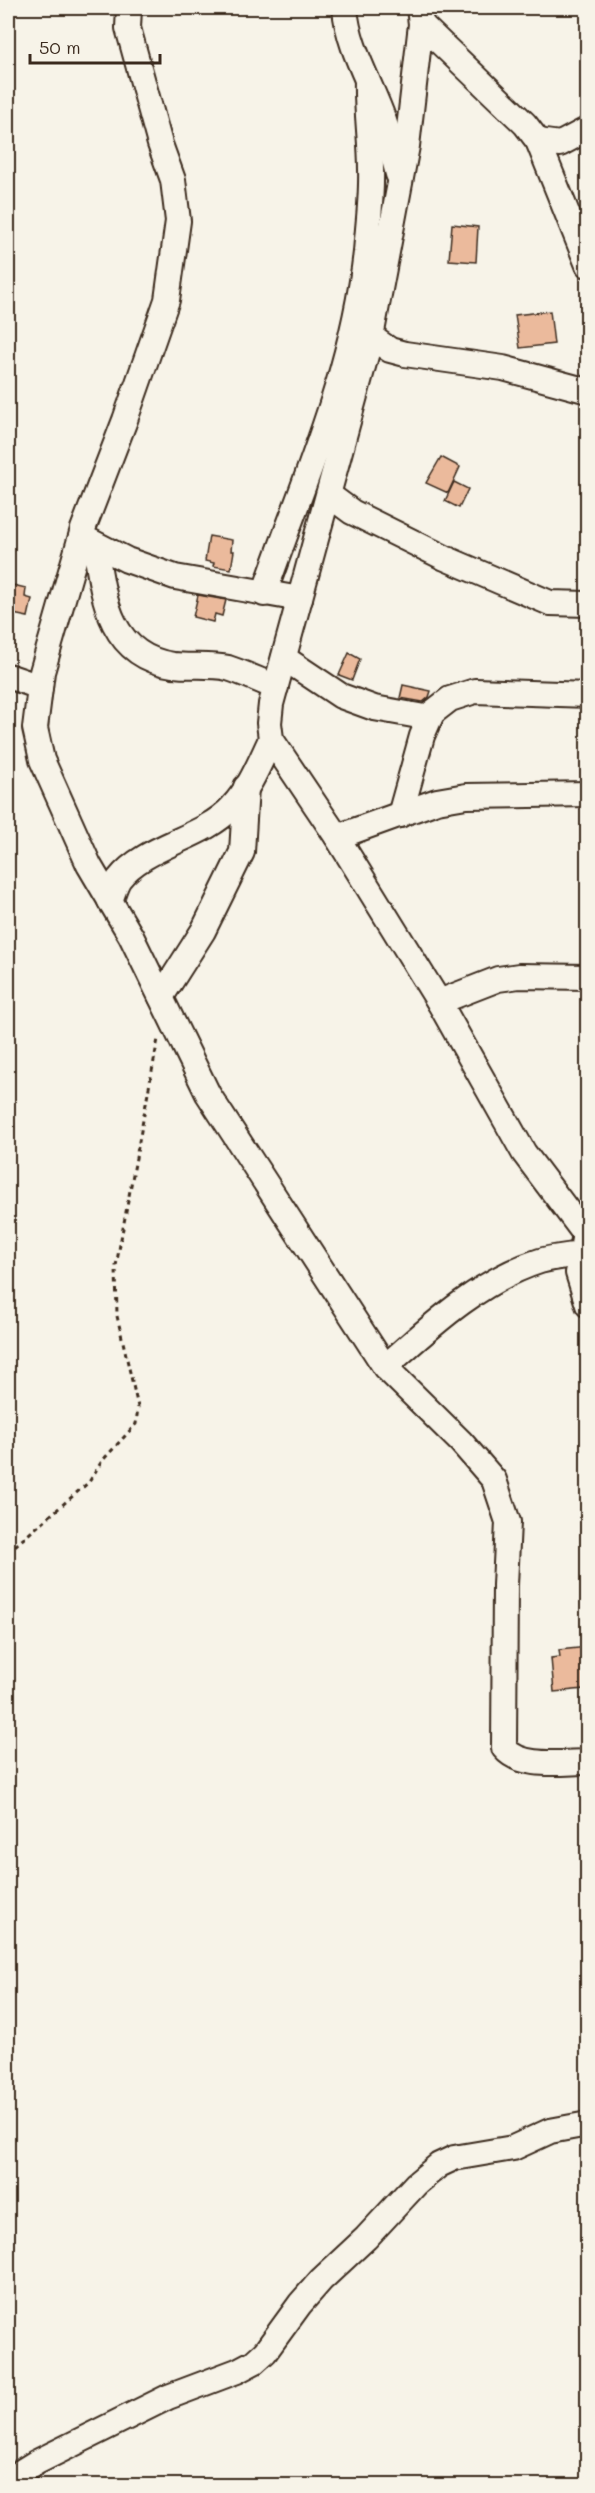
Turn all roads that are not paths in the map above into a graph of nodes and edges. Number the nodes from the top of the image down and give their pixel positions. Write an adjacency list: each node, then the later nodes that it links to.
1 (129, 8): 12 (street)
2 (345, 8): 4 (street)
3 (420, 16): 6 (street); 7 (street)
4 (366, 80): 7 (street); 13 (street)
5 (588, 129): 6 (street)
6 (538, 141): 8 (street)
7 (400, 183): 9 (street)
8 (588, 265)
9 (370, 338): 10 (street); 11 (street)
10 (588, 391)
11 (329, 495): 14 (street); 15 (street)
12 (88, 540): 13 (street); 18 (street); 19 (street)
13 (264, 594): 14 (street)
14 (300, 599): 16 (street)
15 (588, 604)
16 (284, 658): 19 (street); 21 (street)
17 (8, 676): 18 (street)
18 (40, 687): 27 (street)
19 (276, 687): 22 (street)
20 (588, 695): 21 (street)
21 (430, 718): 25 (street)
22 (271, 739): 23 (street); 26 (street)
23 (246, 787): 27 (street); 29 (street)
24 (588, 794): 25 (street)
25 (400, 814): 26 (street)
26 (337, 837): 30 (street)
27 (110, 900): 29 (street)
28 (588, 976): 30 (street)
29 (160, 997): 33 (street)
30 (439, 1002): 31 (street)
31 (585, 1242): 32 (street); 33 (street)
32 (588, 1305)
33 (385, 1367): 34 (street)
34 (588, 1762)
35 (588, 2124): 36 (street)
36 (8, 2480)

